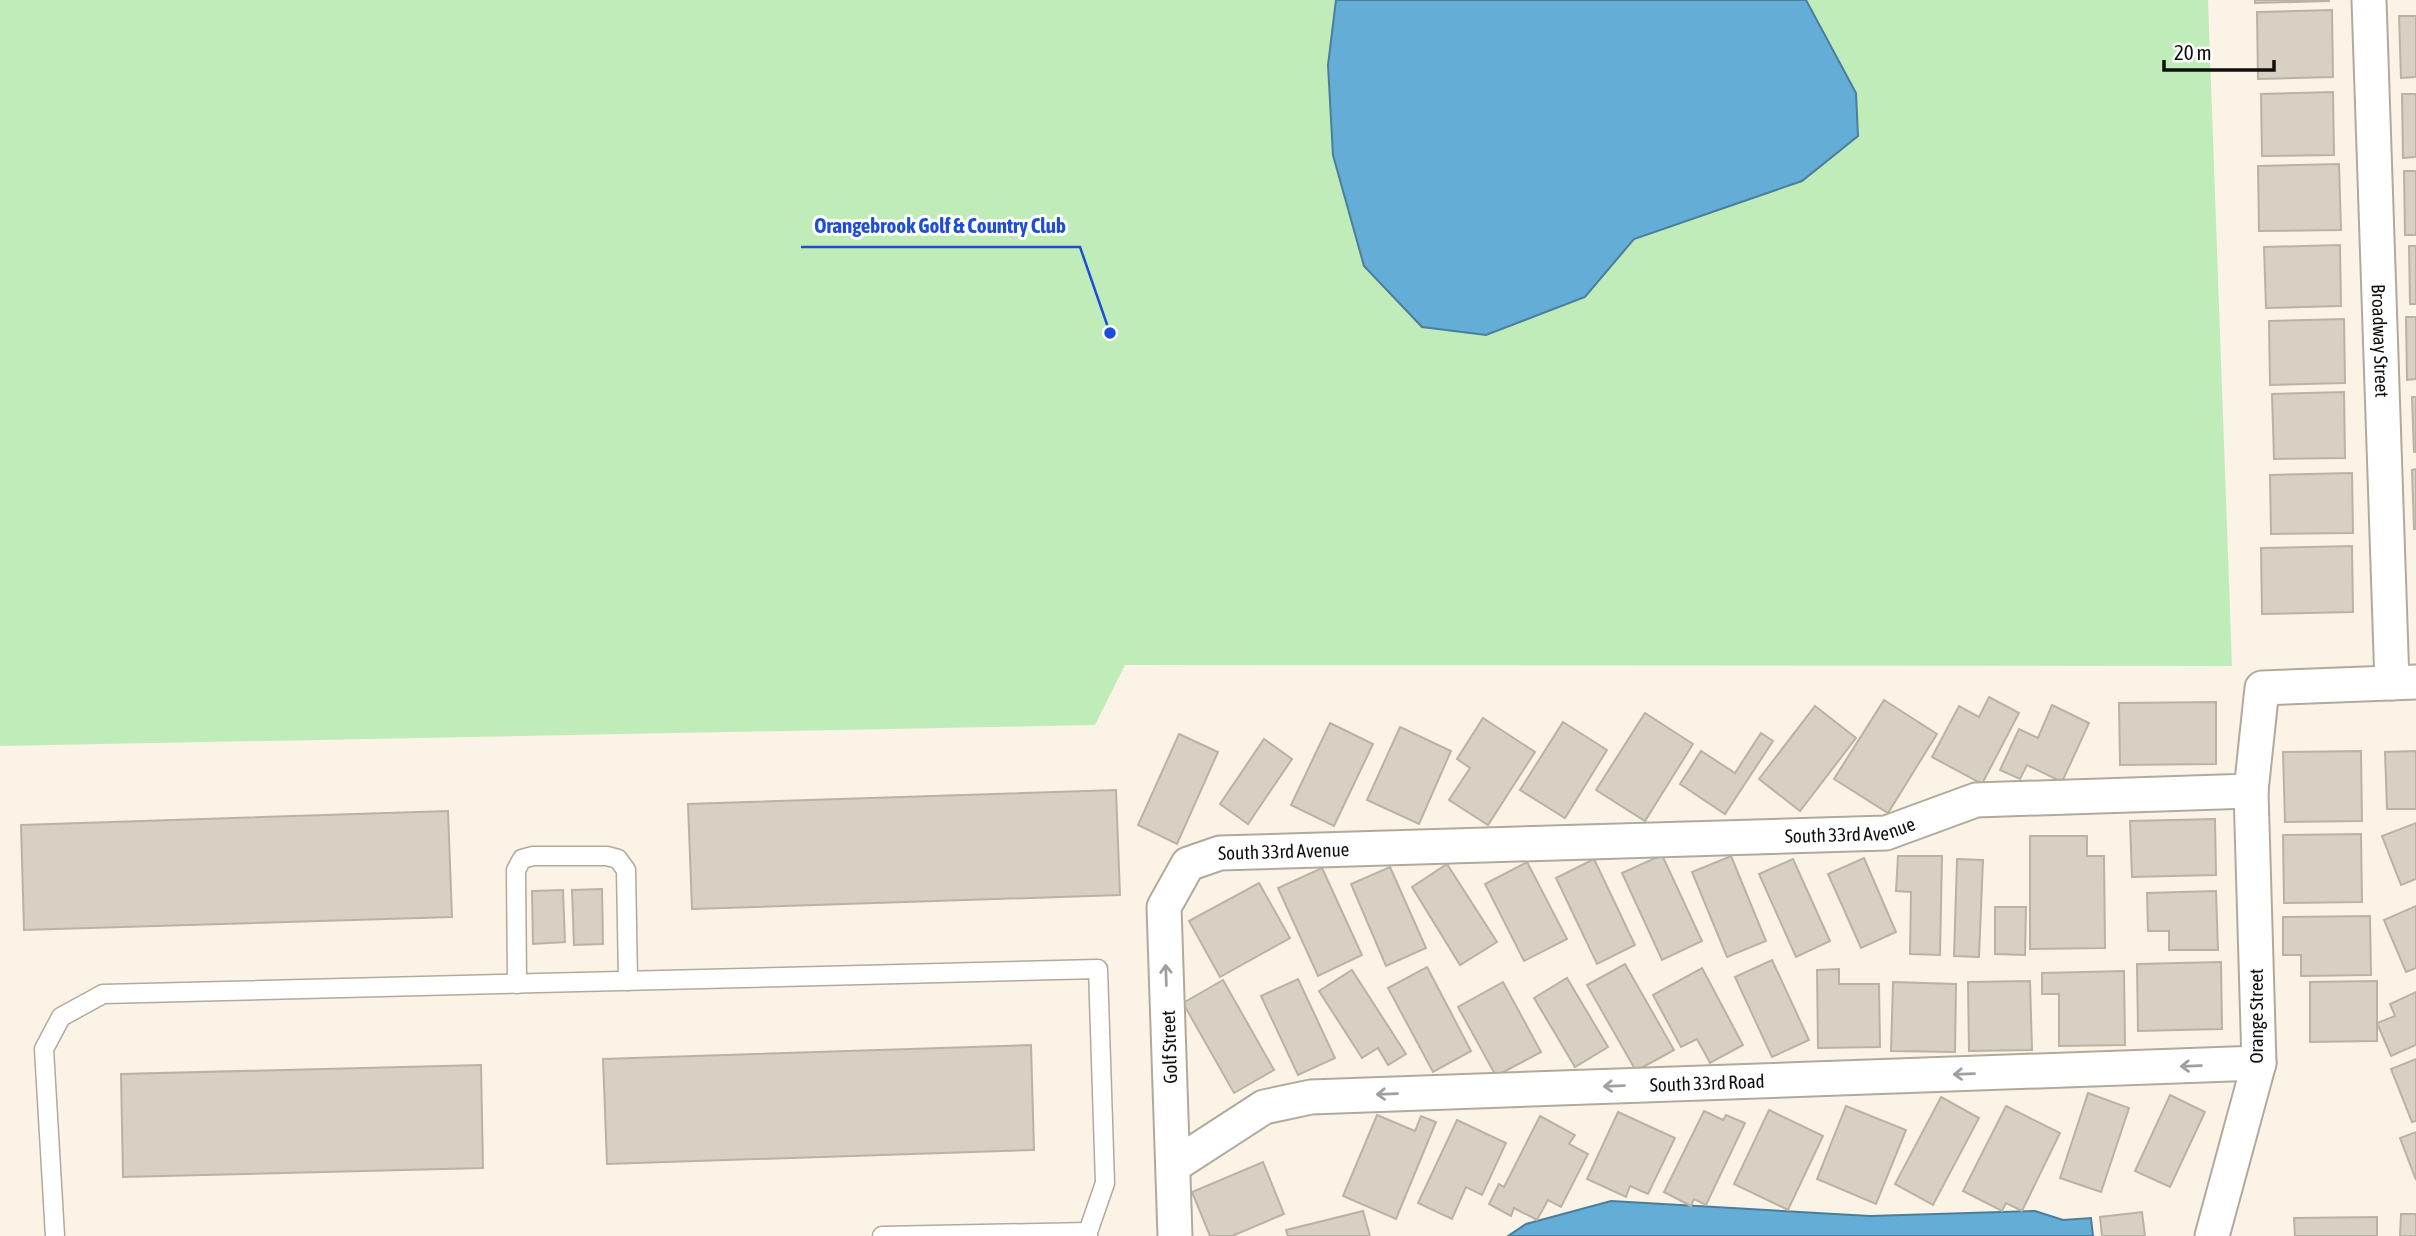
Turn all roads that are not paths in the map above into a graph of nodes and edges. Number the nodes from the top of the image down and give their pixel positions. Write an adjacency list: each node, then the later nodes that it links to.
1 (2369, 0): 2 (street, Broadway Street)
2 (2404, 683): 3 (street)
3 (2251, 791): 4 (street, South 33rd Avenue); 7 (street, Orange Street)
4 (1188, 864): 8 (street, Golf Street, one-way to 4)
5 (628, 981): 6 (lane); 6 (lane); 9 (lane)
6 (517, 984): 10 (lane)
7 (2259, 1063): 8 (street, South 33rd Road, one-way to 8); 13 (street, Orange Street)
8 (1173, 1166): 12 (street, Golf Street)
9 (1088, 1234): 11 (lane)
10 (55, 1236)
11 (882, 1236)
12 (1175, 1236)
13 (2212, 1236)

